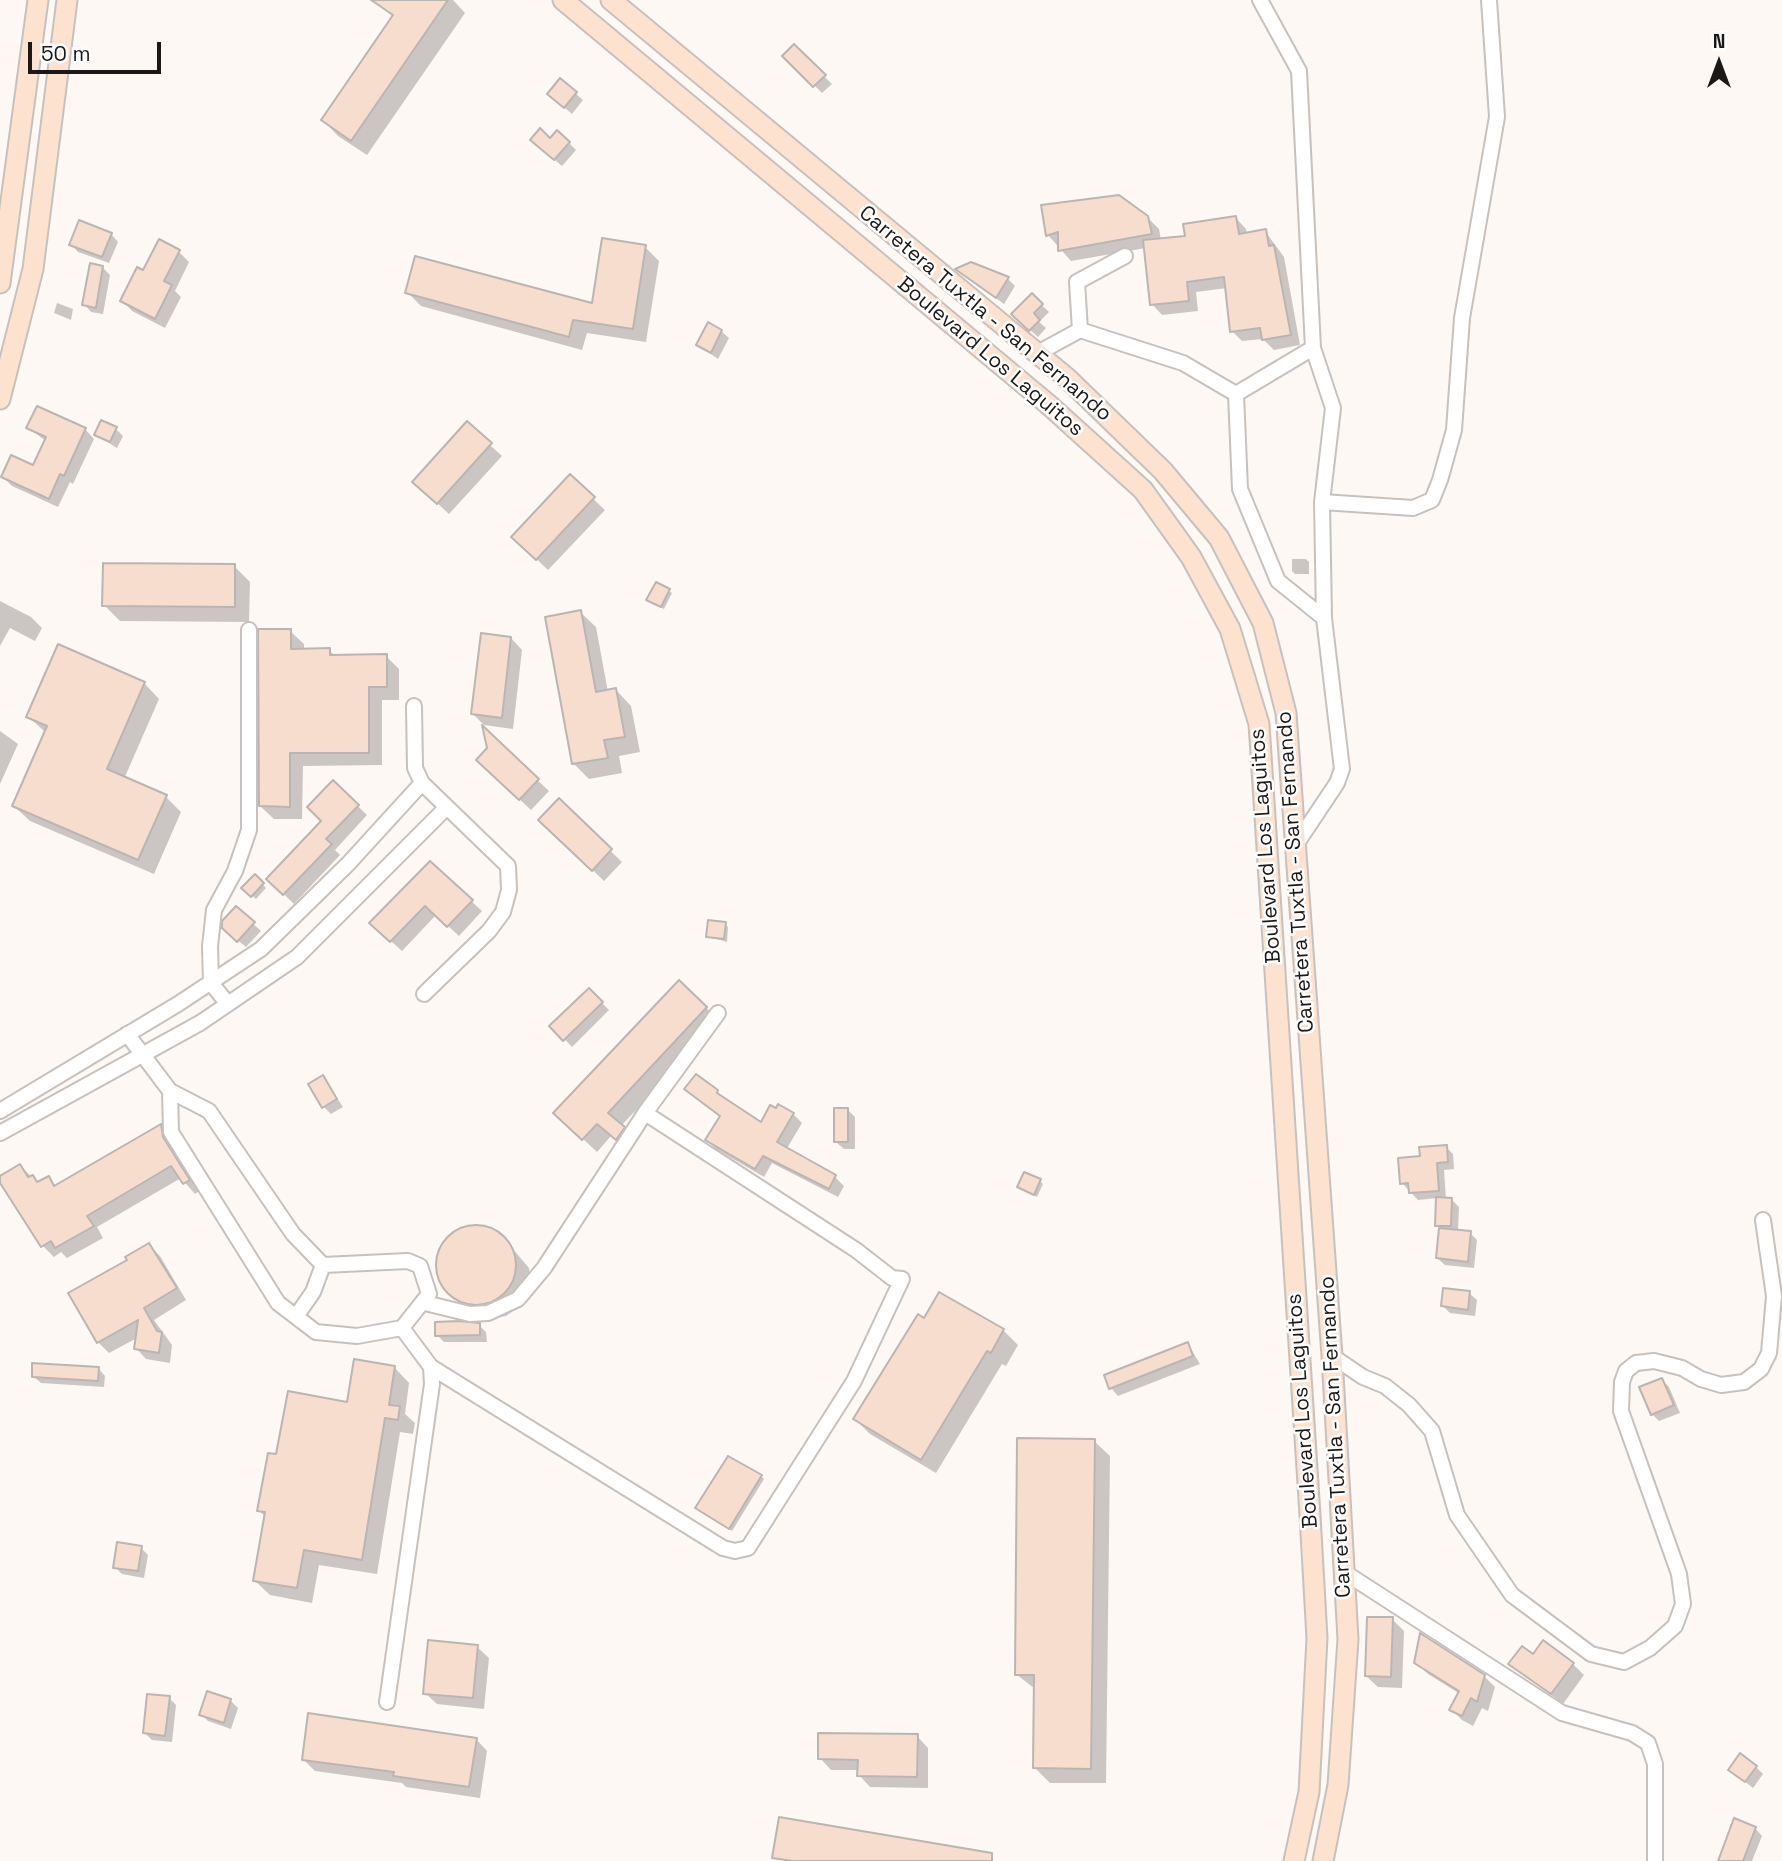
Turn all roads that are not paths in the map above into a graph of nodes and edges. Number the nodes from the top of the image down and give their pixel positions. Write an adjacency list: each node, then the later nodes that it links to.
1 (38, 0): 8 (main road)
2 (67, 0): 13 (main road)
3 (563, 0): 39 (main road, Boulevard Los Laguitos)
4 (611, 0): 11 (main road, Carretera Tuxtla - San Fernando)
5 (1260, 0): 10 (street)
6 (1489, 0): 14 (street)
7 (1125, 256): 9 (street)
8 (0, 283)
9 (1080, 330): 11 (street); 12 (street)
10 (1313, 348): 12 (street); 14 (street)
11 (1037, 354): 20 (main road, Carretera Tuxtla - San Fernando)
12 (1236, 394): 15 (street)
13 (0, 399)
14 (1322, 502): 15 (street)
15 (1324, 618): 20 (street)
16 (249, 630): 21 (street)
17 (414, 706): 18 (street)
18 (422, 783): 19 (street); 21 (street)
19 (447, 807): 22 (street); 23 (street)
20 (1295, 846): 36 (main road, Carretera Tuxtla - San Fernando)
21 (211, 983): 23 (street); 25 (street)
22 (424, 993)
23 (228, 1004): 26 (street)
24 (718, 1013): 29 (street)
25 (127, 1034): 26 (street); 28 (street)
26 (144, 1053): 27 (street); 30 (street)
27 (170, 1091): 32 (street); 34 (street)
28 (0, 1111)
29 (645, 1113): 33 (street); 37 (street)
30 (0, 1133)
31 (1763, 1220): 36 (street)
32 (323, 1265): 33 (street); 34 (street)
33 (425, 1303): 35 (street)
34 (297, 1315): 35 (street)
35 (402, 1328): 37 (street)
36 (1332, 1356): 38 (main road, Carretera Tuxtla - San Fernando)
37 (431, 1367): 41 (street)
38 (1338, 1475): 39 (main road); 40 (main road, Carretera Tuxtla - San Fernando)
39 (1308, 1476): 42 (main road, Boulevard Los Laguitos)
40 (1344, 1572): 43 (main road, Carretera Tuxtla - San Fernando); 44 (street)
41 (387, 1702)
42 (1294, 1861)
43 (1324, 1861)
44 (1655, 1861)

